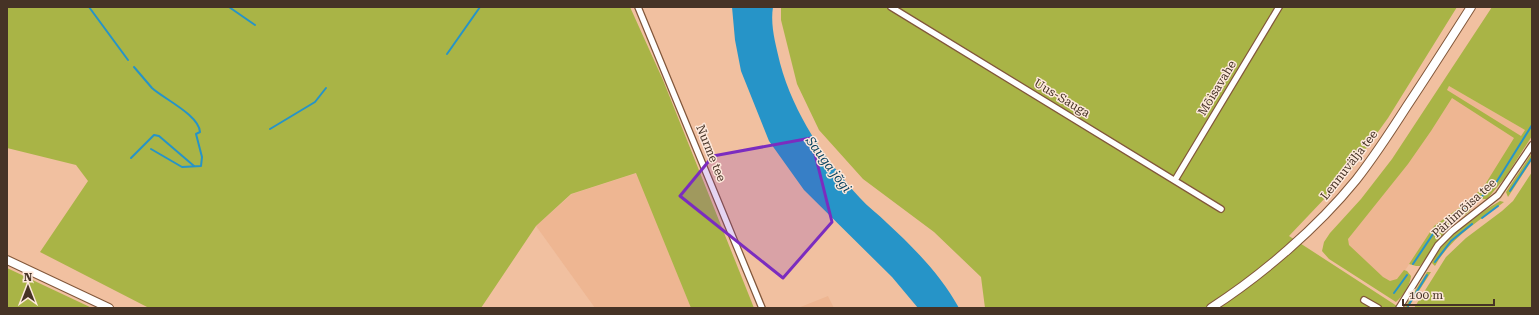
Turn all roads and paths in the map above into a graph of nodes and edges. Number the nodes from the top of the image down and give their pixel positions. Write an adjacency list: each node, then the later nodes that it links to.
1 (638, 7): 11 (street, Nurme tee)
2 (891, 7): 6 (street, Uus-Sauga)
3 (1279, 7): 6 (street, Mõisavahe)
4 (1471, 7): 12 (main road, Lennuvälja tee)
5 (1532, 145): 14 (street, Pärlimõisa tee)
6 (1175, 180): 7 (street, Uus-Sauga)
7 (1221, 209)
8 (7, 260): 10 (main road)
9 (1364, 300): 13 (street)
10 (109, 308)
11 (762, 308)
12 (1211, 308)
13 (1378, 308)
14 (1399, 308)

